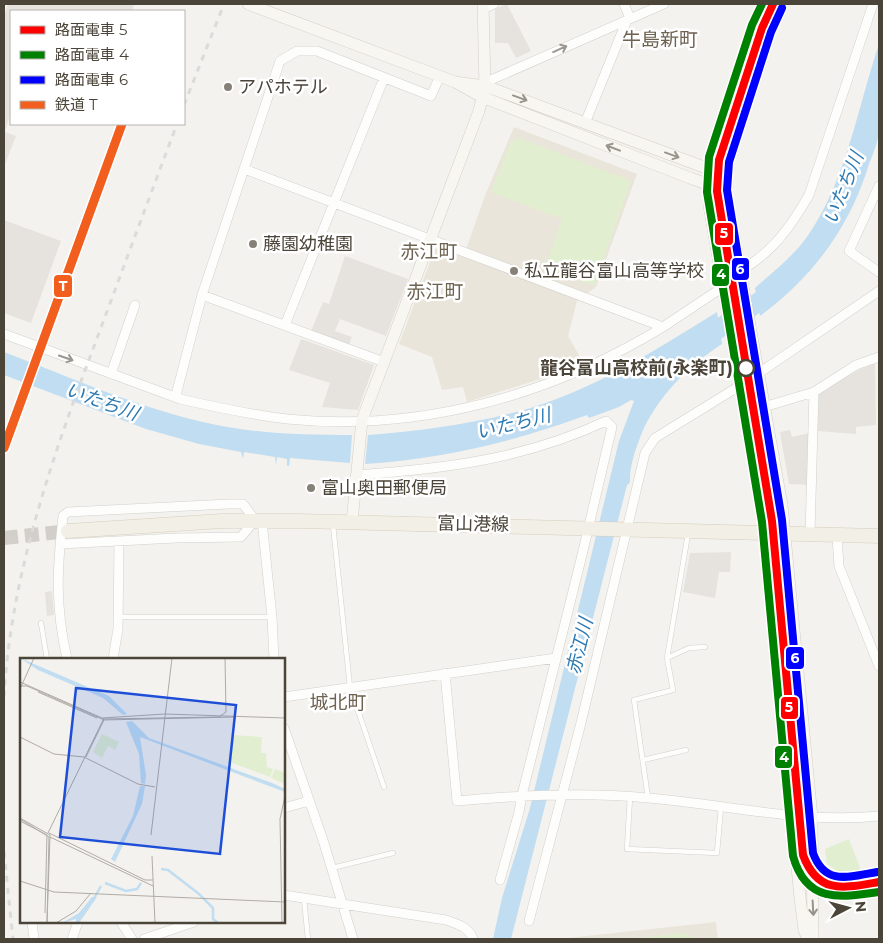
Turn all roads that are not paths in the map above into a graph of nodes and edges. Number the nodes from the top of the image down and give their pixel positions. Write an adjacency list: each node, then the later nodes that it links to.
1 (248, 4): 10 (street)
2 (494, 4): 8 (street)
3 (624, 4): 9 (street)
4 (664, 4): 9 (street)
5 (765, 4): 15 (street)
6 (778, 4): 16 (street)
7 (873, 4): 21 (street)
8 (483, 6): 12 (street)
9 (629, 19): 12 (street, one-way to 9); 13 (street)
10 (440, 76): 11 (street); 12 (street)
11 (384, 78): 14 (street); 19 (street)
12 (484, 91): 13 (street, one-way to 13); 17 (street, one-way to 12); 20 (street)
13 (585, 123): 15 (street, one-way to 15)
14 (244, 169): 19 (street); 25 (street)
15 (712, 170): 16 (street); 17 (street)
16 (724, 180): 17 (street); 21 (street)
17 (709, 184): 24 (street)
18 (879, 186): 22 (street)
19 (332, 203): 20 (street); 27 (street)
20 (432, 238): 28 (street); 31 (street)
21 (741, 271): 32 (street)
22 (879, 272)
23 (879, 291): 32 (street)
24 (724, 292): 28 (street); 34 (street)
25 (202, 295): 27 (street); 36 (street)
26 (135, 305): 33 (street)
27 (286, 325): 31 (street)
28 (662, 327): 39 (street)
29 (4, 334): 33 (street, one-way to 33)
30 (879, 357): 35 (street)
31 (384, 362): 39 (street)
32 (759, 373): 37 (street)
33 (111, 374): 36 (street)
34 (741, 386): 38 (street); 45 (street)
35 (814, 392): 37 (street); 50 (street)
36 (180, 399): 39 (street)
37 (764, 407): 38 (street); 49 (street)
38 (747, 412): 48 (street)
39 (361, 426): 40 (street)
40 (356, 473): 43 (street); 44 (street)
41 (258, 520): 42 (main road, 富山港線); 47 (main road, 富山港線); 53 (street); 54 (street); 56 (street)
42 (332, 521): 43 (main road, 富山港線); 67 (lane)
43 (352, 522): 44 (main road, 富山港線)
44 (592, 527): 45 (main road, 富山港線); 63 (street)
45 (625, 528): 46 (main road, 富山港線); 74 (street)
46 (689, 530): 48 (main road, 富山港線); 64 (lane)
47 (68, 531)
48 (765, 533): 49 (main road, 富山港線); 80 (street)
49 (785, 534): 50 (main road, 富山港線); 82 (street)
50 (810, 534): 51 (main road, 富山港線)
51 (837, 536): 52 (main road, 富山港線); 65 (street)
52 (879, 536)
53 (119, 541): 54 (street); 55 (street)
54 (60, 544): 60 (street)
55 (118, 617): 56 (lane); 61 (street)
56 (272, 617): 62 (street)
57 (41, 623): 59 (lane)
58 (705, 647): 64 (lane)
59 (47, 658)
60 (67, 658)
61 (113, 658)
62 (274, 658)
63 (556, 658): 66 (street); 73 (street)
64 (666, 658): 71 (lane)
65 (879, 666)
66 (445, 673): 67 (street); 73 (street)
67 (350, 687): 68 (street); 72 (lane)
68 (285, 697)
69 (285, 731): 77 (street)
70 (686, 750): 71 (lane)
71 (643, 760): 76 (lane)
72 (384, 787)
73 (525, 795): 74 (street); 85 (street)
74 (556, 796): 75 (street); 89 (street)
75 (630, 797): 76 (street); 78 (lane)
76 (648, 798): 78 (street)
77 (309, 800): 79 (street); 84 (street)
78 (721, 807): 80 (street)
79 (285, 808)
80 (792, 815): 82 (street); 101 (street)
81 (879, 816): 82 (street)
82 (812, 817): 102 (street, one-way to 102)
83 (393, 854): 84 (lane)
84 (332, 868): 88 (street)
85 (500, 880)
86 (285, 895): 87 (street)
87 (304, 899): 88 (street); 98 (lane)
88 (343, 906): 99 (street); 100 (street)
89 (529, 921)
90 (32, 923): 94 (street)
91 (78, 923): 95 (street)
92 (122, 923): 96 (street)
93 (191, 923): 97 (street)
94 (34, 939)
95 (72, 939)
96 (132, 939)
97 (144, 939)
98 (308, 939)
99 (353, 939)
100 (473, 939)
101 (808, 939)
102 (813, 939)

